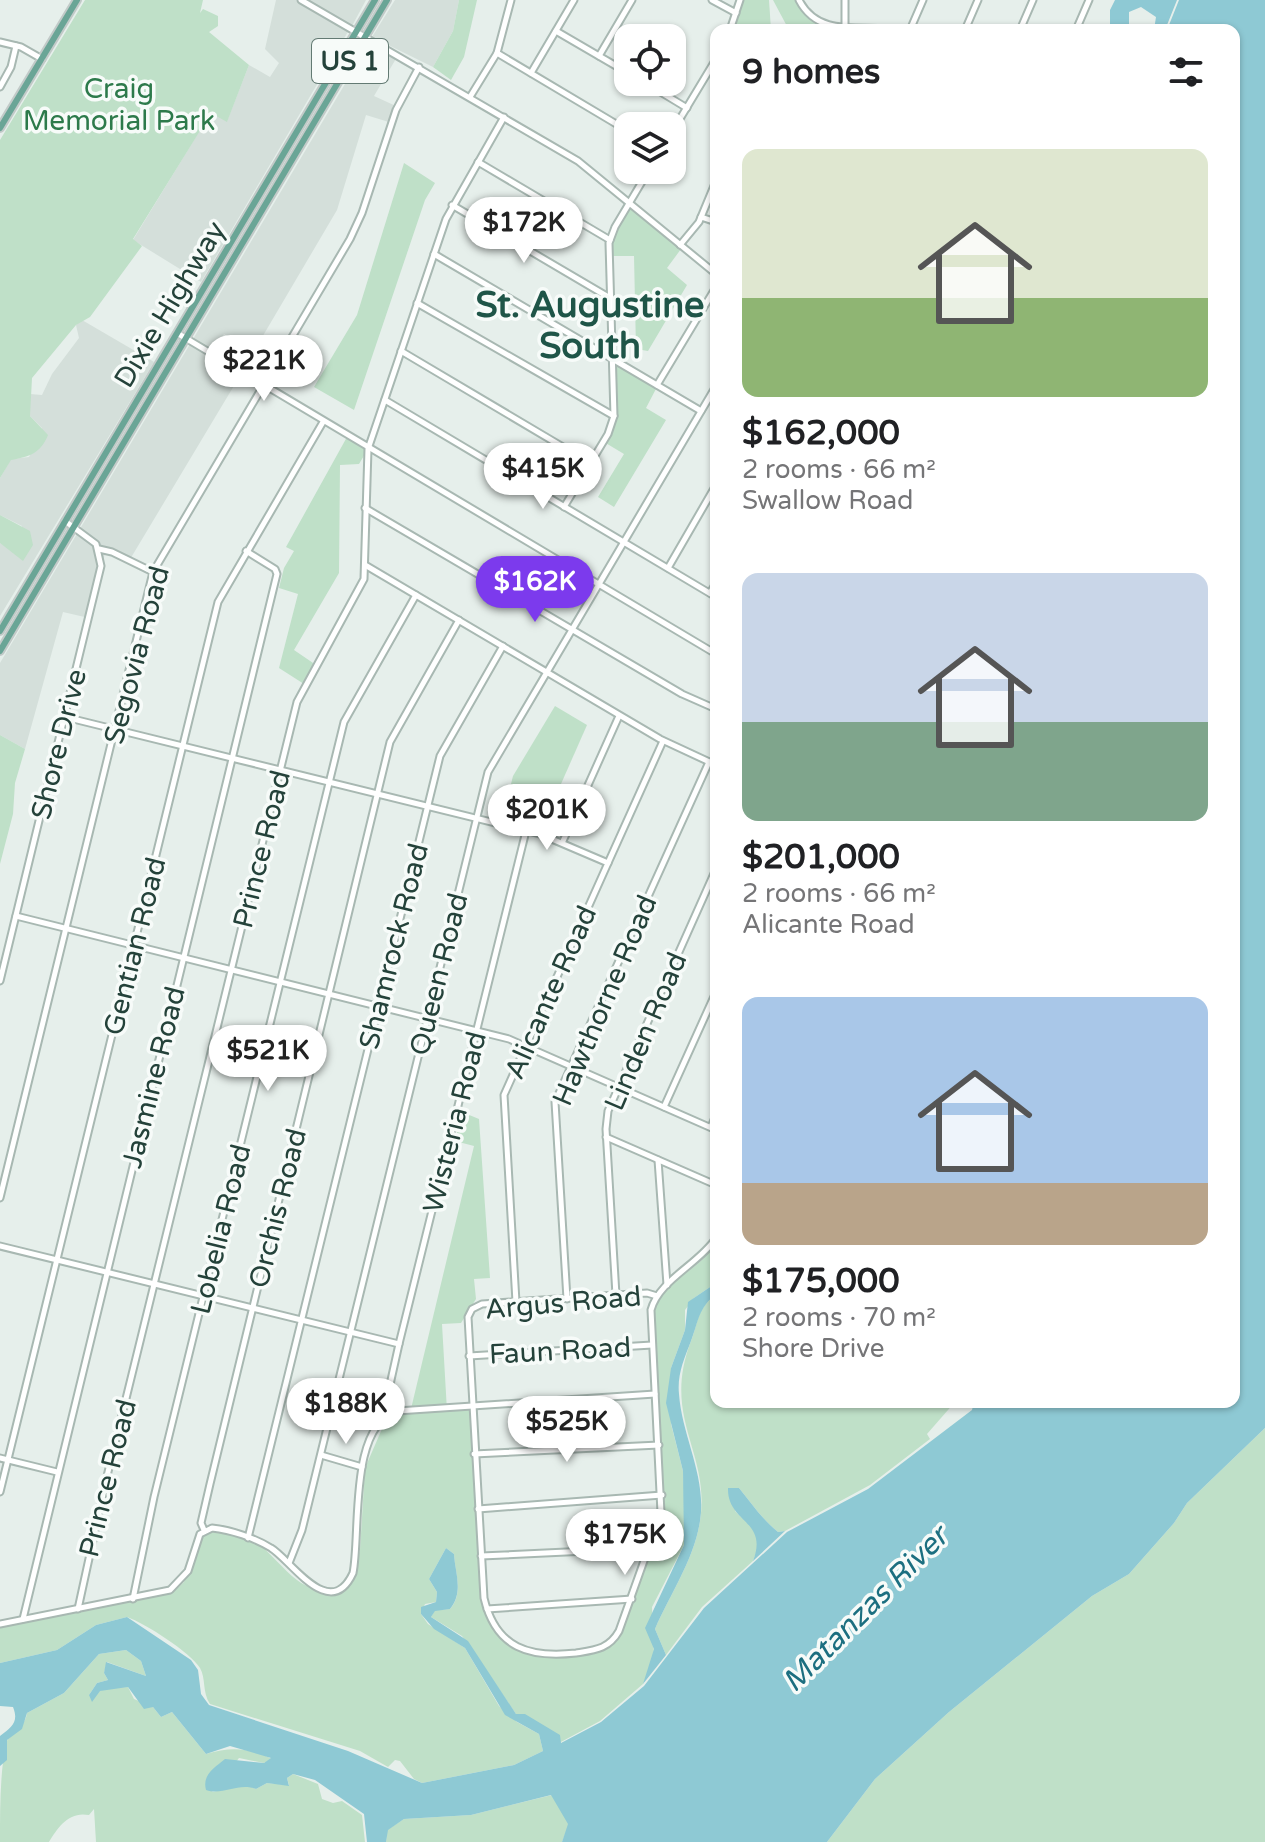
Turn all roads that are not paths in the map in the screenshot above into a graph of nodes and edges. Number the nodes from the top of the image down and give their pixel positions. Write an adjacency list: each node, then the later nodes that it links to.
1 (77, 0): 31 (main road)
2 (301, 0): 24 (street)
3 (375, 0): 24 (main road, Dixie Highway / US 1)
4 (387, 0): 26 (main road, US 1)
5 (511, 0): 29 (street)
6 (574, 0): 25 (street)
7 (632, 0): 30 (street)
8 (712, 0): 16 (street)
9 (740, 0): 16 (street)
10 (799, 0): 18 (street)
11 (845, 0): 19 (street)
12 (923, 0): 20 (street)
13 (978, 0): 21 (street)
14 (1033, 0): 22 (street)
15 (1089, 0): 23 (street)
16 (736, 13): 17 (street)
17 (732, 24)
18 (830, 24)
19 (845, 24)
20 (913, 24)
21 (968, 24)
22 (1023, 24)
23 (1079, 24)
24 (356, 31): 26 (street); 46 (main road, Dixie Highway / US 1)
25 (556, 31): 30 (street); 35 (street)
26 (365, 36): 33 (street); 47 (main road, US 1)
27 (0, 42): 28 (street)
28 (16, 46): 31 (street); 36 (street)
29 (497, 53): 35 (street); 38 (street)
30 (599, 56): 32 (street)
31 (42, 59): 43 (main road)
32 (614, 65)
33 (419, 67): 38 (street); 65 (street, Segovia Road)
34 (710, 69): 39 (street)
35 (531, 73): 42 (street)
36 (0, 87)
37 (667, 96): 39 (street)
38 (470, 97): 41 (street)
39 (687, 108): 40 (street)
40 (684, 112)
41 (504, 117): 44 (street, Prince Road); 49 (street)
42 (614, 123)
43 (0, 128)
44 (478, 162): 50 (street, Prince Road); 53 (street)
45 (641, 184): 49 (street)
46 (263, 190): 47 (main road); 60 (main road, Dixie Highway / US 1)
47 (271, 195): 61 (main road, US 1)
48 (710, 195): 51 (street)
49 (630, 202): 53 (street); 54 (street)
50 (452, 205): 55 (street, Prince Road); 58 (street)
51 (701, 217): 52 (street); 54 (street)
52 (710, 220)
53 (610, 240): 58 (street)
54 (680, 245): 56 (street)
55 (434, 254): 59 (street, Prince Road); 63 (street)
56 (710, 269)
57 (710, 297): 64 (street)
58 (610, 298): 63 (street)
59 (417, 303): 62 (street, Prince Road); 69 (street)
60 (177, 333): 61 (street); 71 (main road, Dixie Highway / US 1)
61 (185, 340): 65 (street); 72 (main road, US 1)
62 (401, 351): 67 (street, Prince Road); 74 (street)
63 (612, 359): 64 (street); 69 (street)
64 (657, 385): 68 (street)
65 (263, 386): 70 (street); 85 (street, Segovia Road)
66 (710, 396): 68 (street, Queen Road)
67 (385, 400): 73 (street, Prince Road); 76 (street)
68 (701, 411): 80 (street, Queen Road)
69 (614, 416): 74 (street)
70 (323, 422): 73 (street); 82 (street, Gentian Road)
71 (123, 425): 72 (main road); 78 (main road, Dixie Highway / US 1)
72 (130, 430): 79 (main road, US 1)
73 (368, 449): 77 (street, Prince Road); 86 (street)
74 (590, 463): 76 (street)
75 (710, 495): 84 (street)
76 (564, 507): 80 (street)
77 (365, 508): 83 (street, Prince Road); 90 (street)
78 (65, 521): 79 (street); 91 (main road, Dixie Highway / US 1)
79 (74, 526): 81 (street); 94 (main road, US 1)
80 (623, 542): 84 (street); 86 (street, Queen Road)
81 (99, 549): 85 (street); 98 (street, Shore Drive)
82 (246, 551): 101 (street, Gentian Road); 102 (street, Jasmine Road)
83 (365, 565): 88 (street); 105 (street, Prince Road)
84 (668, 568): 87 (street)
85 (153, 572): 99 (street, Segovia Road)
86 (598, 585): 90 (street, Queen Road); 93 (street)
87 (710, 593)
88 (416, 595): 89 (street); 106 (street, Lobelia Road)
89 (459, 620): 92 (street); 107 (street, Orchis Road)
90 (572, 629): 95 (street, Queen Road); 96 (street)
91 (0, 631)
92 (503, 646): 95 (street); 108 (street, Shamrock Road)
93 (710, 650)
94 (0, 651)
95 (546, 672): 97 (street); 109 (street, Queen Road)
96 (710, 706)
97 (619, 716): 100 (street); 111 (street)
98 (65, 717): 99 (street); 114 (street, Shore Drive)
99 (115, 731): 101 (street); 115 (street, Segovia Road)
100 (663, 741): 103 (street); 112 (street, Alicante Road)
101 (182, 747): 102 (street); 116 (street, Gentian Road)
102 (232, 759): 105 (street); 117 (street, Jasmine Road)
103 (710, 762)
104 (710, 769): 127 (street, Hawthorne Road)
105 (281, 771): 106 (street); 118 (street, Prince Road)
106 (329, 783): 107 (street); 120 (street, Lobelia Road)
107 (378, 795): 108 (street); 121 (street, Orchis Road)
108 (427, 807): 109 (street); 123 (street, Shamrock Road)
109 (476, 819): 110 (street); 124 (street, Queen Road)
110 (526, 831): 111 (street); 125 (street, Wisteria Road)
111 (563, 841): 112 (street)
112 (608, 863): 126 (street, Alicante Road)
113 (710, 882): 128 (street, Linden Road)
114 (16, 916): 115 (street); 119 (street, Shore Drive)
115 (66, 930): 116 (street); 134 (street, Segovia Road)
116 (133, 947): 117 (street); 137 (street, Gentian Road)
117 (182, 959): 118 (street); 138 (street, Jasmine Road)
118 (231, 971): 120 (street); 139 (street, Prince Road)
119 (0, 981)
120 (280, 983): 121 (street); 142 (street, Lobelia Road)
121 (329, 995): 123 (street); 146 (street, Orchis Road)
122 (710, 1005): 129 (street)
123 (379, 1007): 124 (street); 147 (street, Shamrock Road)
124 (427, 1018): 125 (street); 148 (street, Queen Road)
125 (476, 1031): 126 (street); 149 (street, Wisteria Road)
126 (526, 1045): 127 (street); 145 (street, Alicante Road)
127 (572, 1065): 128 (street); 144 (street, Hawthorne Road)
128 (618, 1086): 129 (street); 131 (street, Linden Road)
129 (664, 1107): 130 (street)
130 (710, 1127)
131 (606, 1137): 132 (street); 141 (street, Linden Road)
132 (658, 1160): 133 (street); 140 (street)
133 (710, 1182)
134 (0, 1198)
135 (0, 1246): 137 (street)
136 (710, 1246): 140 (street)
137 (57, 1259): 138 (street); 159 (street, Gentian Road)
138 (106, 1272): 139 (street); 161 (street, Jasmine Road)
139 (155, 1284): 142 (street); 172 (street, Prince Road)
140 (667, 1286): 143 (street)
141 (616, 1295): 143 (street, Argus Road); 144 (street, Argus Road)
142 (204, 1296): 146 (street); 170 (street, Lobelia Road)
143 (657, 1296): 150 (street)
144 (567, 1299): 145 (street, Argus Road)
145 (516, 1302): 151 (street, Argus Road)
146 (253, 1308): 147 (street); 165 (street, Orchis Road)
147 (302, 1320): 148 (street); 166 (street, Shamrock Road)
148 (350, 1332): 149 (street); 157 (street, Queen Road)
149 (399, 1344): 154 (street, Wisteria Road)
150 (652, 1345): 151 (street, Faun Road); 152 (street)
151 (469, 1356): 153 (street, Argus Road)
152 (655, 1394): 153 (street); 155 (street)
153 (472, 1407): 154 (street); 156 (street)
154 (390, 1414): 160 (street)
155 (659, 1445): 156 (street); 163 (street)
156 (474, 1454): 164 (street)
157 (321, 1455): 160 (street); 169 (street, Queen Road)
158 (0, 1458): 159 (street)
159 (8, 1460): 161 (street); 162 (street, Gentian Road)
160 (362, 1467): 169 (street)
161 (57, 1472): 174 (street, Jasmine Road)
162 (0, 1492)
163 (662, 1495): 164 (street); 167 (street)
164 (478, 1509): 168 (street)
165 (204, 1530): 166 (street); 170 (street)
166 (248, 1538): 169 (street)
167 (651, 1548): 168 (street); 171 (street)
168 (481, 1556): 173 (street)
169 (289, 1563)
170 (133, 1599): 172 (street)
171 (632, 1599): 173 (street); 173 (street)
172 (78, 1609): 174 (street)
173 (487, 1609)
174 (23, 1619): 175 (street)
175 (0, 1624)

